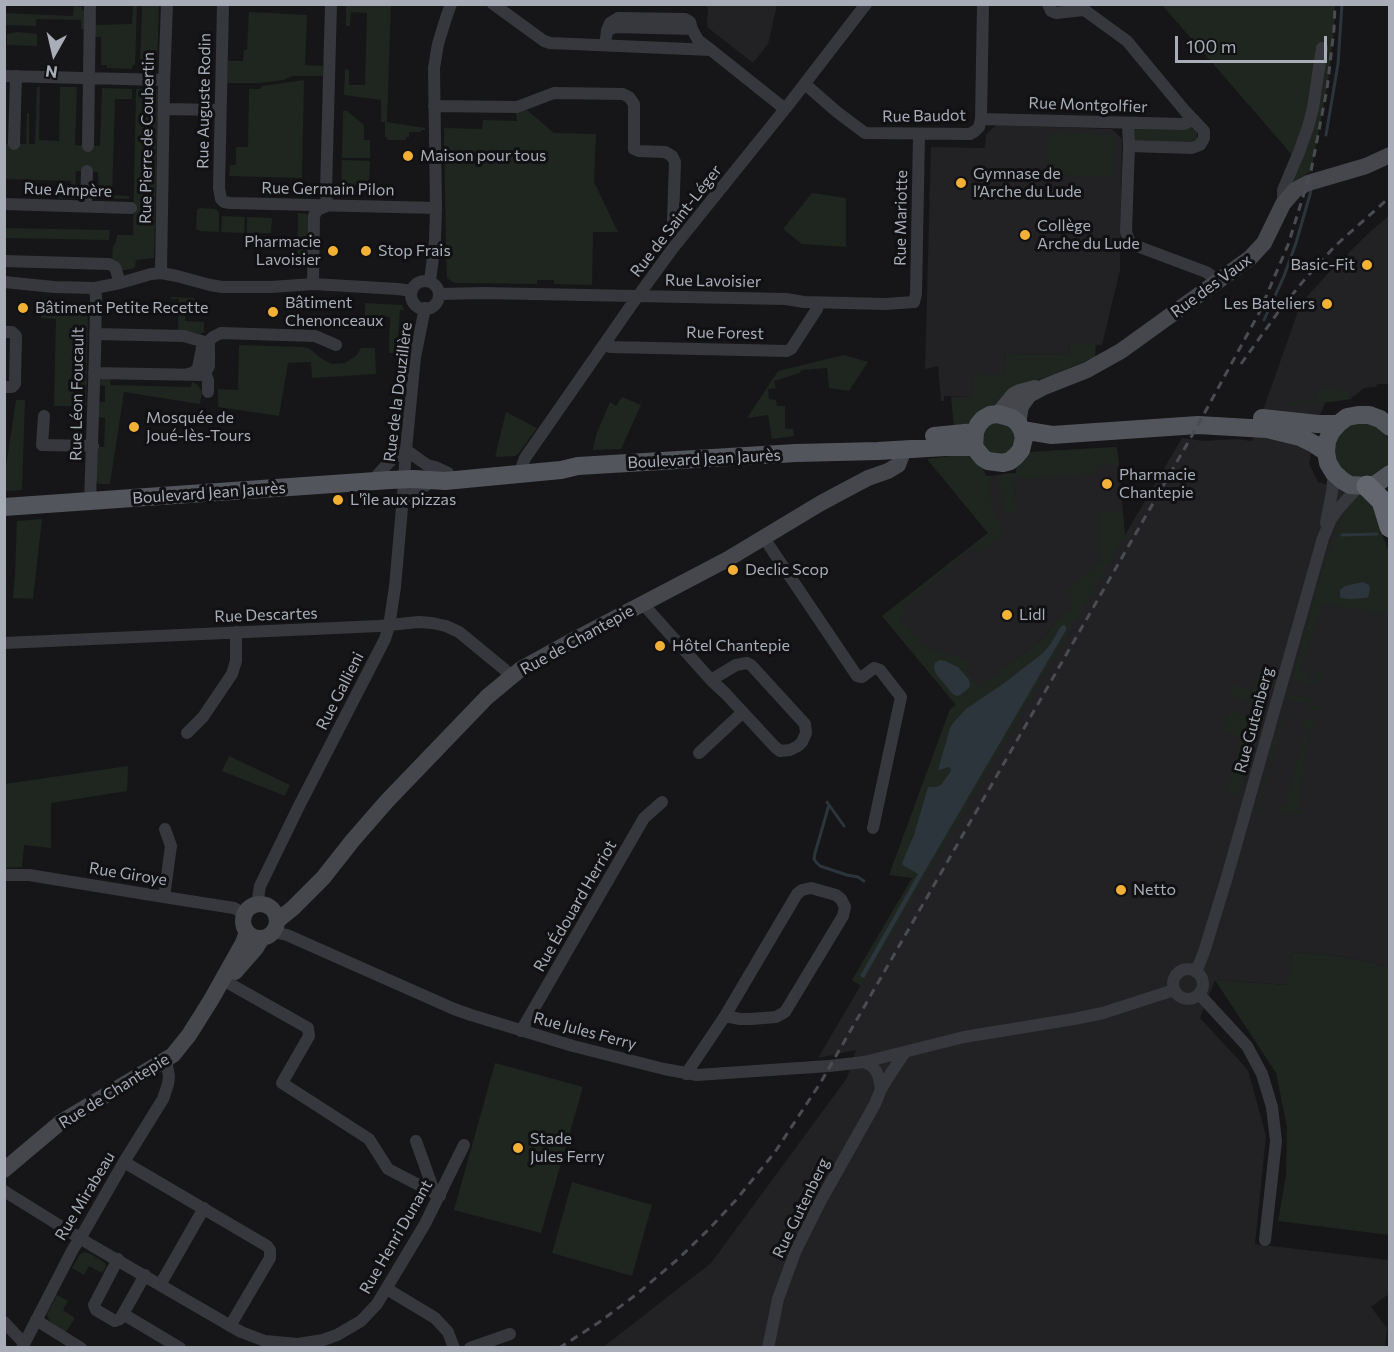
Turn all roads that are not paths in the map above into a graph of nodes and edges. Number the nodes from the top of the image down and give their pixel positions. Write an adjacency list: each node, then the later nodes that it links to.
1 (90, 4): 15 (street)
2 (167, 4): 16 (street, Rue Pierre de Coubertin)
3 (223, 4): 21 (street, Rue Auguste Rodin)
4 (331, 4): 34 (street)
5 (451, 4): 18 (street)
6 (493, 4): 11 (street)
7 (866, 4): 17 (street, Rue de Saint-Léger)
8 (983, 4): 22 (street)
9 (1048, 4): 10 (street)
10 (1080, 7): 23 (street)
11 (605, 45): 13 (street); 13 (street)
12 (1322, 48): 33 (street)
13 (711, 50): 20 (street)
14 (10, 76): 15 (street); 26 (street)
15 (89, 78): 16 (street); 27 (street)
16 (164, 80): 19 (street, Rue Pierre de Coubertin)
17 (804, 84): 20 (street, Rue de Saint-Léger); 25 (street, Rue Baudot)
18 (434, 106): 37 (street); 38 (street)
19 (164, 109): 21 (street); 42 (street, Rue Pierre de Coubertin)
20 (785, 109): 39 (street, Rue de Saint-Léger)
21 (220, 111): 31 (street, Rue Auguste Rodin)
22 (981, 119): 24 (street, Rue Montgolfier); 25 (street, Rue Baudot)
23 (1194, 120): 24 (street, Rue Montgolfier); 28 (street)
24 (1128, 123): 28 (street)
25 (919, 134): 52 (street, Rue Mariotte)
26 (14, 144)
27 (88, 146)
28 (1129, 146): 44 (street)
29 (1389, 155): 33 (street, Rue des Vaux)
30 (87, 171): 35 (street)
31 (221, 199): 34 (street, Rue Germain Pilon)
32 (4, 204): 35 (street, Rue Ampère)
33 (1283, 204): 44 (street, Rue des Vaux)
34 (327, 206): 37 (street, Rue Germain Pilon); 47 (street)
35 (86, 207): 36 (street, Rue Ampère)
36 (131, 208)
37 (435, 208): 43 (street)
38 (673, 220): 39 (street); 40 (street)
39 (691, 226): 40 (street, Rue de Saint-Léger)
40 (673, 248): 51 (street, Rue de Saint-Léger)
41 (4, 261): 46 (street)
42 (161, 273): 46 (street); 47 (street)
43 (430, 281): 49 (street); 50 (street)
44 (1219, 281): 64 (street, Rue des Vaux)
45 (4, 282): 48 (street)
46 (120, 283): 48 (street)
47 (313, 284): 49 (street)
48 (95, 288): 56 (street, Rue Léon Foucault)
49 (412, 291): 54 (street)
50 (439, 294): 51 (street, Rue Lavoisier); 54 (street)
51 (638, 296): 53 (street, Rue Lavoisier); 58 (street, Rue de Saint-Léger)
52 (914, 302): 53 (street, Rue Lavoisier)
53 (817, 303): 58 (street, Rue Forest)
54 (425, 308): 76 (street, Rue de la Douzillère)
55 (4, 332): 63 (street)
56 (95, 334): 57 (street); 60 (street, Rue Léon Foucault)
57 (208, 343): 59 (street); 61 (street); 62 (street)
58 (605, 344): 78 (street, Rue de Saint-Léger)
59 (336, 345)
60 (94, 373): 62 (street); 74 (street, Rue Léon Foucault)
61 (205, 373): 62 (street); 65 (street)
62 (188, 374)
63 (4, 387)
64 (1044, 387): 66 (street, Rue des Vaux); 71 (street, Rue des Vaux)
65 (208, 392)
66 (998, 414): 71 (main road); 72 (main road)
67 (44, 416): 74 (street)
68 (1338, 424): 69 (main road); 70 (main road); 77 (main road)
69 (1204, 425): 71 (main road); 77 (main road)
70 (1389, 426)
71 (1021, 433): 72 (main road)
72 (974, 440): 73 (main road, Boulevard Jean Jaurès); 75 (main road, Boulevard Jean Jaurès)
73 (881, 445): 75 (main road, Boulevard Jean Jaurès); 79 (main road, Boulevard Jean Jaurès); 82 (street)
74 (93, 446): 87 (street, Rue Léon Foucault)
75 (904, 449): 82 (street, Rue de Chantepie)
76 (406, 450): 83 (street); 84 (street, Rue de la Douzillère); 85 (street)
77 (1326, 452): 80 (main road)
78 (522, 465): 79 (main road, Boulevard Jean Jaurès); 83 (main road, Boulevard Jean Jaurès)
79 (578, 466): 83 (main road, Boulevard Jean Jaurès)
80 (1334, 473): 86 (main road); 92 (street)
81 (1389, 474): 86 (main road)
82 (876, 475): 91 (street, Rue de Chantepie)
83 (440, 477): 84 (main road, Boulevard Jean Jaurès); 88 (street)
84 (409, 479): 85 (main road, Boulevard Jean Jaurès); 88 (street, Rue Gallieni)
85 (372, 482): 87 (main road, Boulevard Jean Jaurès)
86 (1363, 486): 90 (highway); 92 (street, Rue Gutenberg)
87 (90, 501): 89 (main road, Boulevard Jean Jaurès)
88 (402, 506): 94 (street, Rue Gallieni)
89 (4, 507)
90 (1389, 527)
91 (764, 538): 93 (street, Rue de Chantepie); 103 (street)
92 (1323, 538): 109 (street, Rue Gutenberg)
93 (643, 604): 97 (street, Rue de Chantepie); 98 (street)
94 (389, 626): 95 (street, Rue Descartes); 97 (street, Rue Descartes); 107 (street, Rue Gallieni)
95 (236, 632): 96 (street, Rue Descartes); 100 (street)
96 (4, 643)
97 (511, 677): 108 (street, Rue de Chantepie)
98 (711, 680): 99 (street); 99 (street)
99 (743, 712): 101 (street)
100 (187, 733)
101 (699, 753)
102 (662, 802): 114 (street, Rue Édouard Herriot)
103 (873, 828)
104 (165, 829): 106 (street)
105 (4, 875): 106 (street, Rue Giroye)
106 (164, 897): 107 (street, Rue Giroye)
107 (251, 909): 108 (street); 108 (street)
108 (265, 931): 110 (street, Rue de Chantepie); 114 (street, Rue Jules Ferry)
109 (1196, 972): 111 (street); 112 (street)
110 (225, 981): 116 (street, Rue de Chantepie); 125 (street)
111 (1174, 990): 112 (street); 115 (street)
112 (1200, 994): 128 (street)
113 (725, 1016): 113 (street); 118 (street)
114 (522, 1030): 118 (street, Rue Jules Ferry)
115 (905, 1052): 117 (street, Rue Jules Ferry); 119 (street, Rue Gutenberg)
116 (166, 1060): 122 (street, Rue Mirabeau); 123 (street, Rue de Chantepie)
117 (864, 1062): 118 (street, Rue Jules Ferry); 119 (street)
118 (686, 1074)
119 (881, 1089): 143 (street, Rue Gutenberg)
120 (416, 1141): 125 (street)
121 (464, 1145): 125 (street, Rue Henri Dunant)
122 (124, 1162): 126 (street); 127 (street, Rue Mirabeau)
123 (4, 1170)
124 (4, 1191): 127 (street, Rue Henri Dunant)
125 (437, 1195): 132 (street, Rue Henri Dunant)
126 (204, 1208): 131 (street); 136 (street)
127 (81, 1238): 129 (street, Rue Henri Dunant); 134 (street, Rue Mirabeau)
128 (1265, 1240)
129 (118, 1259): 130 (street, Rue Henri Dunant); 133 (street)
130 (145, 1275): 131 (street, Rue Henri Dunant); 133 (street)
131 (160, 1285): 136 (street, Rue Henri Dunant)
132 (387, 1289): 136 (street, Rue Henri Dunant); 141 (street)
133 (123, 1314): 139 (street)
134 (36, 1320): 138 (street, Rue Mirabeau); 140 (street)
135 (4, 1322): 138 (street)
136 (230, 1326)
137 (510, 1334): 142 (street)
138 (24, 1344)
139 (173, 1346)
140 (81, 1347)
141 (454, 1347)
142 (470, 1347)
143 (768, 1347)

